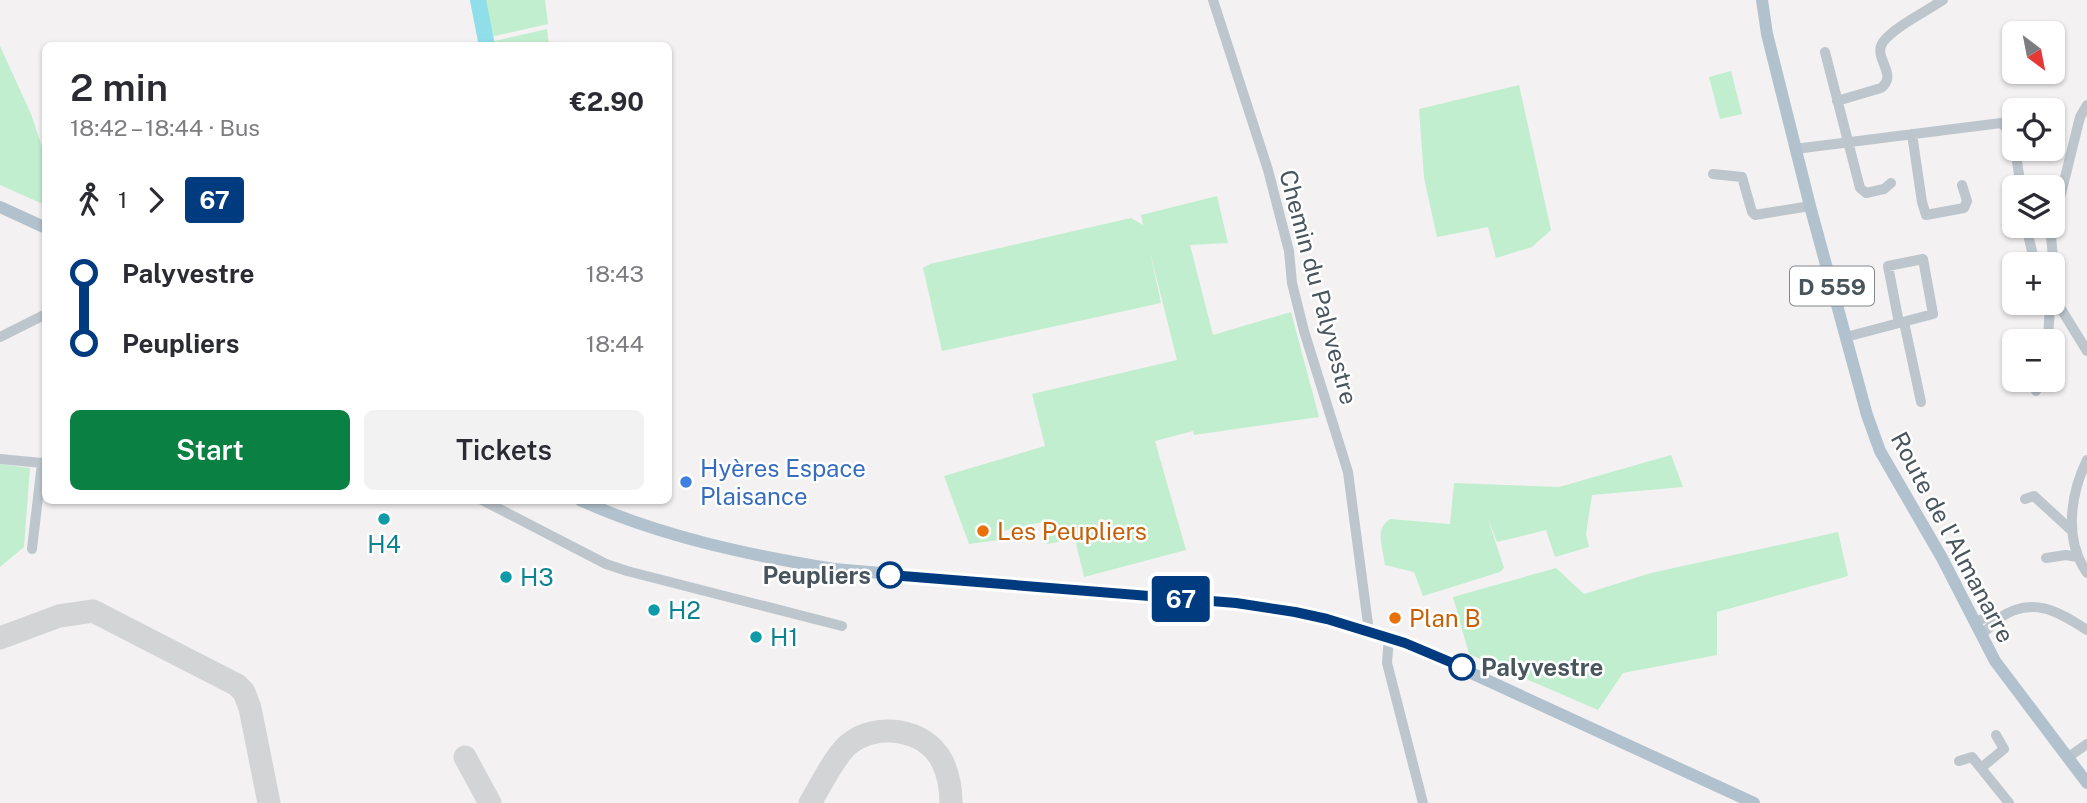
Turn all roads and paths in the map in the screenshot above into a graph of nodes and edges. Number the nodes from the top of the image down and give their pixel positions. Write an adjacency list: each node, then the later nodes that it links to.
1 (1213, 0): 39 (street, Chemin du Palyvestre)
2 (1762, 0): 10 (main road, Route de l'Almanarre / D 559)
3 (1943, 0): 5 (street)
4 (1825, 52): 5 (street)
5 (1837, 101): 9 (street)
6 (2087, 104): 17 (street)
7 (2002, 124): 8 (street)
8 (1912, 134): 9 (street); 13 (street)
9 (1847, 141): 10 (street); 12 (street)
10 (1795, 149): 14 (main road, Route de l'Almanarre / D 559)
11 (1713, 174): 14 (street)
12 (1891, 183)
13 (1962, 185)
14 (1810, 206): 22 (main road, Route de l'Almanarre / D 559)
15 (0, 207): 16 (main road)
16 (42, 226)
17 (2052, 252)
18 (2065, 315): 23 (street)
19 (42, 316): 21 (street)
20 (1901, 322): 20 (street); 22 (street); 24 (street)
21 (0, 337)
22 (1846, 337): 38 (main road, Route de l'Almanarre / D 559)
23 (2087, 351)
24 (1921, 402)
25 (0, 459): 27 (street)
26 (2087, 460): 32 (street)
27 (42, 463)
28 (42, 477): 33 (street)
29 (2025, 499): 32 (street)
30 (490, 504): 37 (street)
31 (590, 504): 39 (main road)
32 (2071, 530): 34 (street)
33 (32, 549)
34 (2077, 557): 35 (street); 36 (street)
35 (2046, 558)
36 (2087, 573)
37 (842, 626)
38 (1978, 628): 40 (street); 44 (main road, Route de l'Almanarre / D 559)
39 (1366, 630): 41 (main road)
40 (2087, 630)
41 (1389, 638): 48 (street); 49 (main road)
42 (1996, 735): 46 (street)
43 (2087, 744): 44 (street)
44 (2067, 758): 47 (main road, Route de l'Almanarre / D 559)
45 (1959, 761): 46 (street)
46 (1981, 768): 50 (street)
47 (2087, 783)
48 (1423, 803)
49 (1754, 803)
50 (2009, 803)

